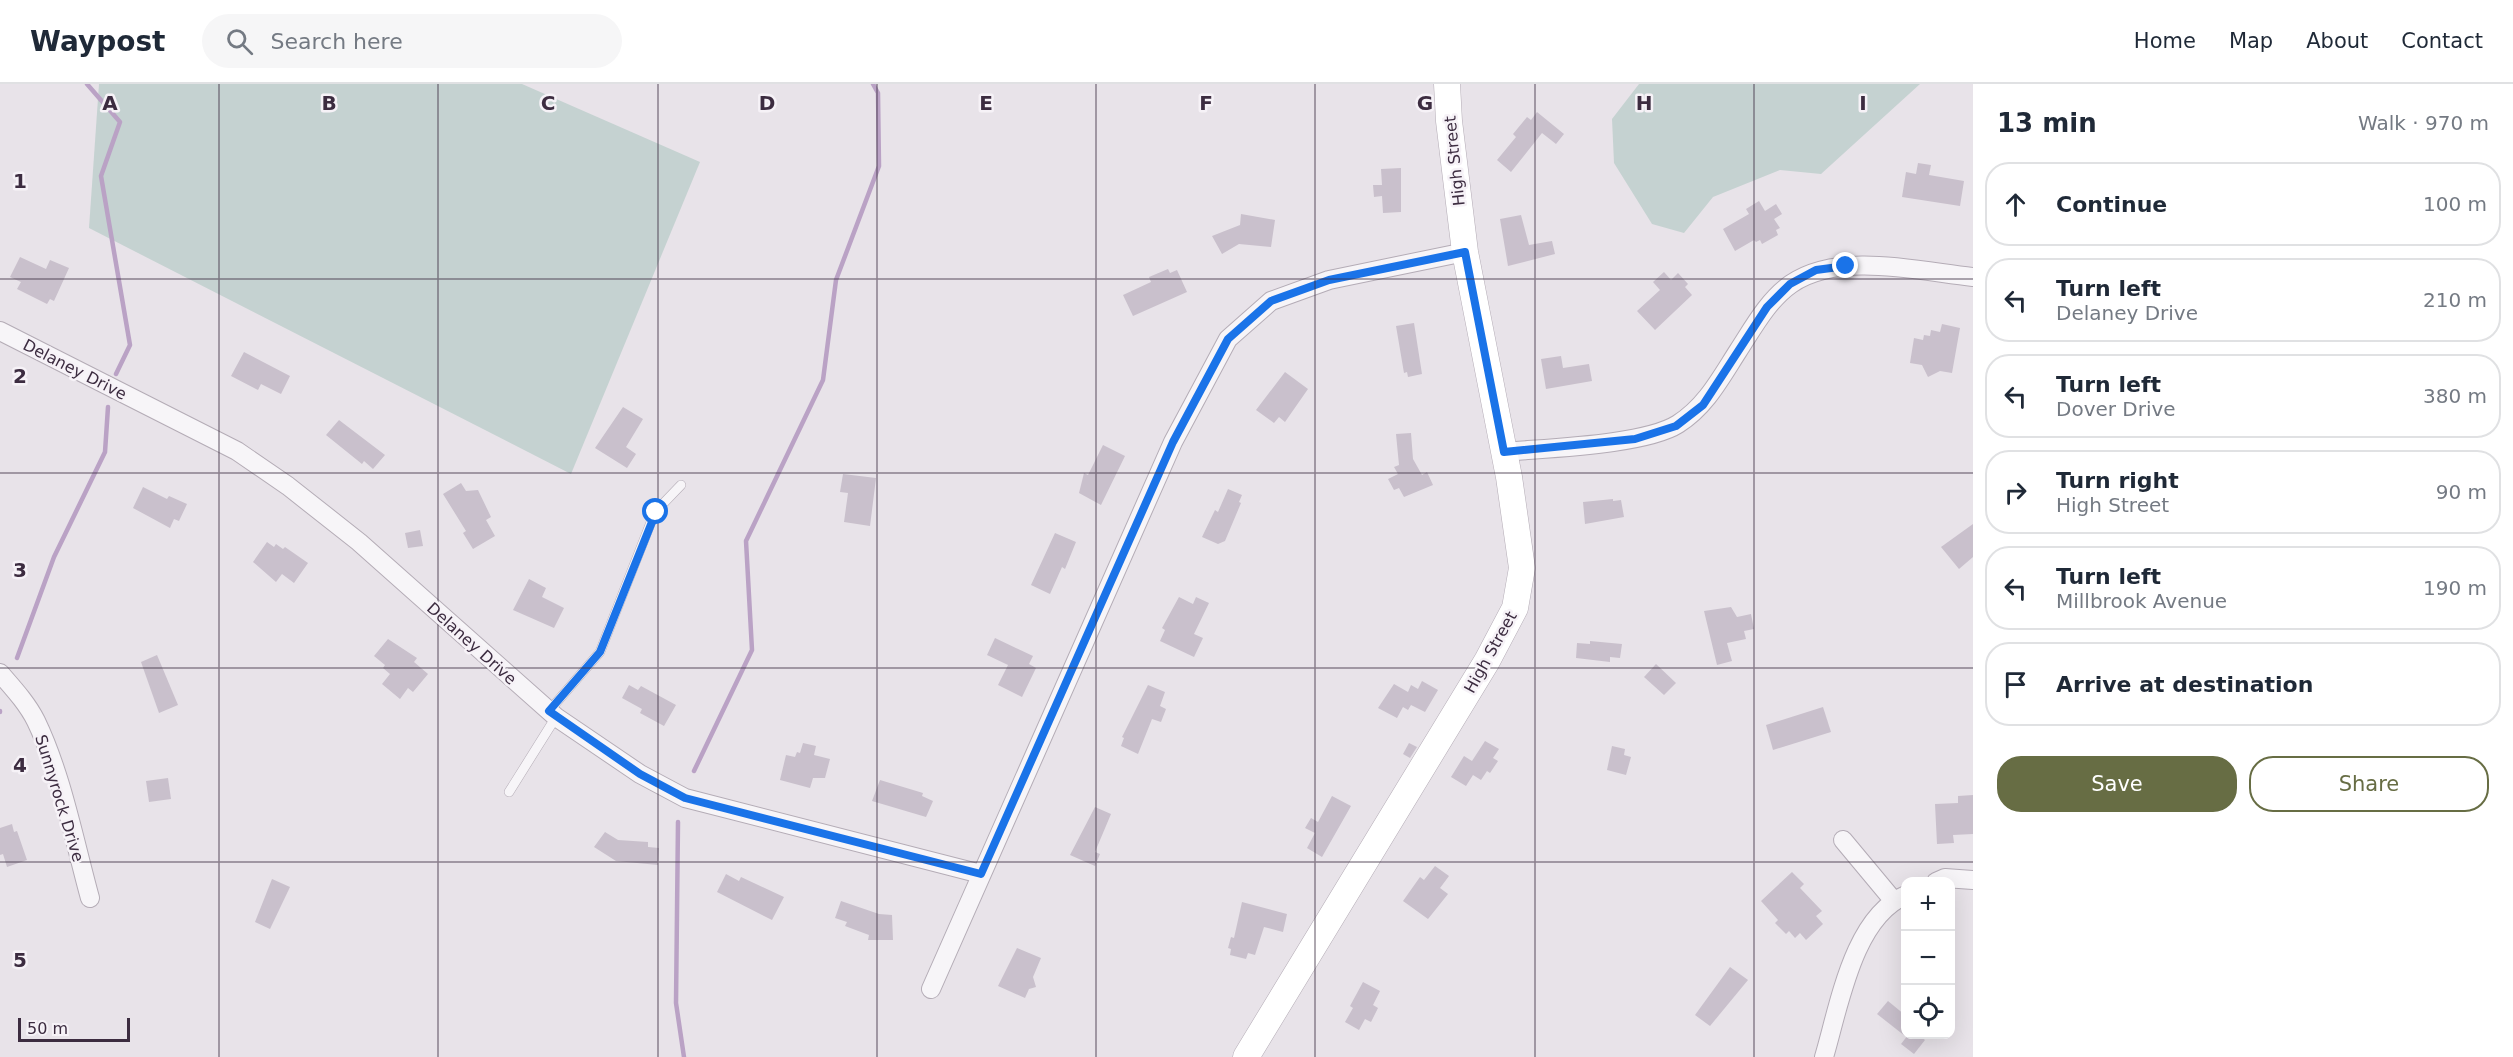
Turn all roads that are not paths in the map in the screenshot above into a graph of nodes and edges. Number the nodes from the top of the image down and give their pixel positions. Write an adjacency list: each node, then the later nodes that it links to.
1 (1447, 84): 2 (street, High Street)
2 (1465, 252): 5 (street, High Street); 11 (street)
3 (1973, 277): 5 (street)
4 (0, 331): 8 (street, Delaney Drive)
5 (1504, 452): 17 (street, High Street)
6 (681, 485): 8 (lane)
7 (0, 673): 15 (street, Sunnyrock Drive)
8 (553, 714): 9 (lane); 11 (street, Delaney Drive)
9 (509, 792)
10 (1843, 840): 14 (street)
11 (981, 874): 16 (street)
12 (1955, 879): 13 (street)
13 (1973, 880)
14 (1899, 897): 18 (street)
15 (90, 898)
16 (931, 989)
17 (1246, 1057)
18 (1824, 1057)

